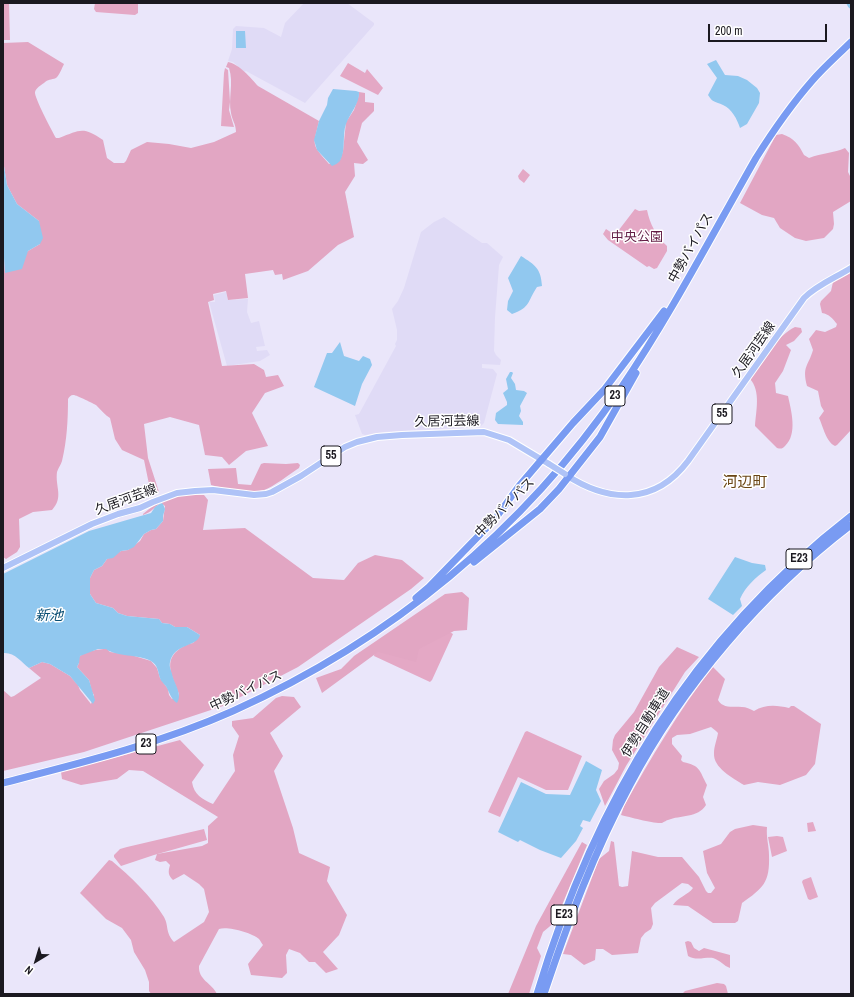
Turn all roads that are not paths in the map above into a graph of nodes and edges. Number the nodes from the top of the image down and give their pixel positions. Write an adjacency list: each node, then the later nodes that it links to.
1 (851, 42): 2 (highway, 中勢バイパス / 23)
2 (703, 250): 4 (highway, 中勢バイパス / 23); 5 (highway)
3 (851, 268): 6 (main road, 久居河芸線 / 55)
4 (668, 311): 6 (highway); 11 (highway, 中勢バイパス / 23)
5 (545, 462): 6 (main road, 久居河芸線 / 55, bridge); 9 (main road, 久居河芸線 / 55); 11 (highway, 23)
6 (567, 476): 11 (highway, 23)
7 (851, 516): 10 (highway, 伊勢自動車道 / E23)
8 (851, 525): 10 (highway, 伊勢自動車道 / E23)
9 (3, 568)
10 (753, 609): 13 (highway, 伊勢自動車道 / E23)
11 (392, 622): 12 (highway, 中勢バイパス / 23)
12 (3, 783)
13 (599, 839): 14 (highway, 伊勢自動車道 / E23); 15 (highway, 伊勢自動車道 / E23)
14 (538, 994)
15 (544, 994)

